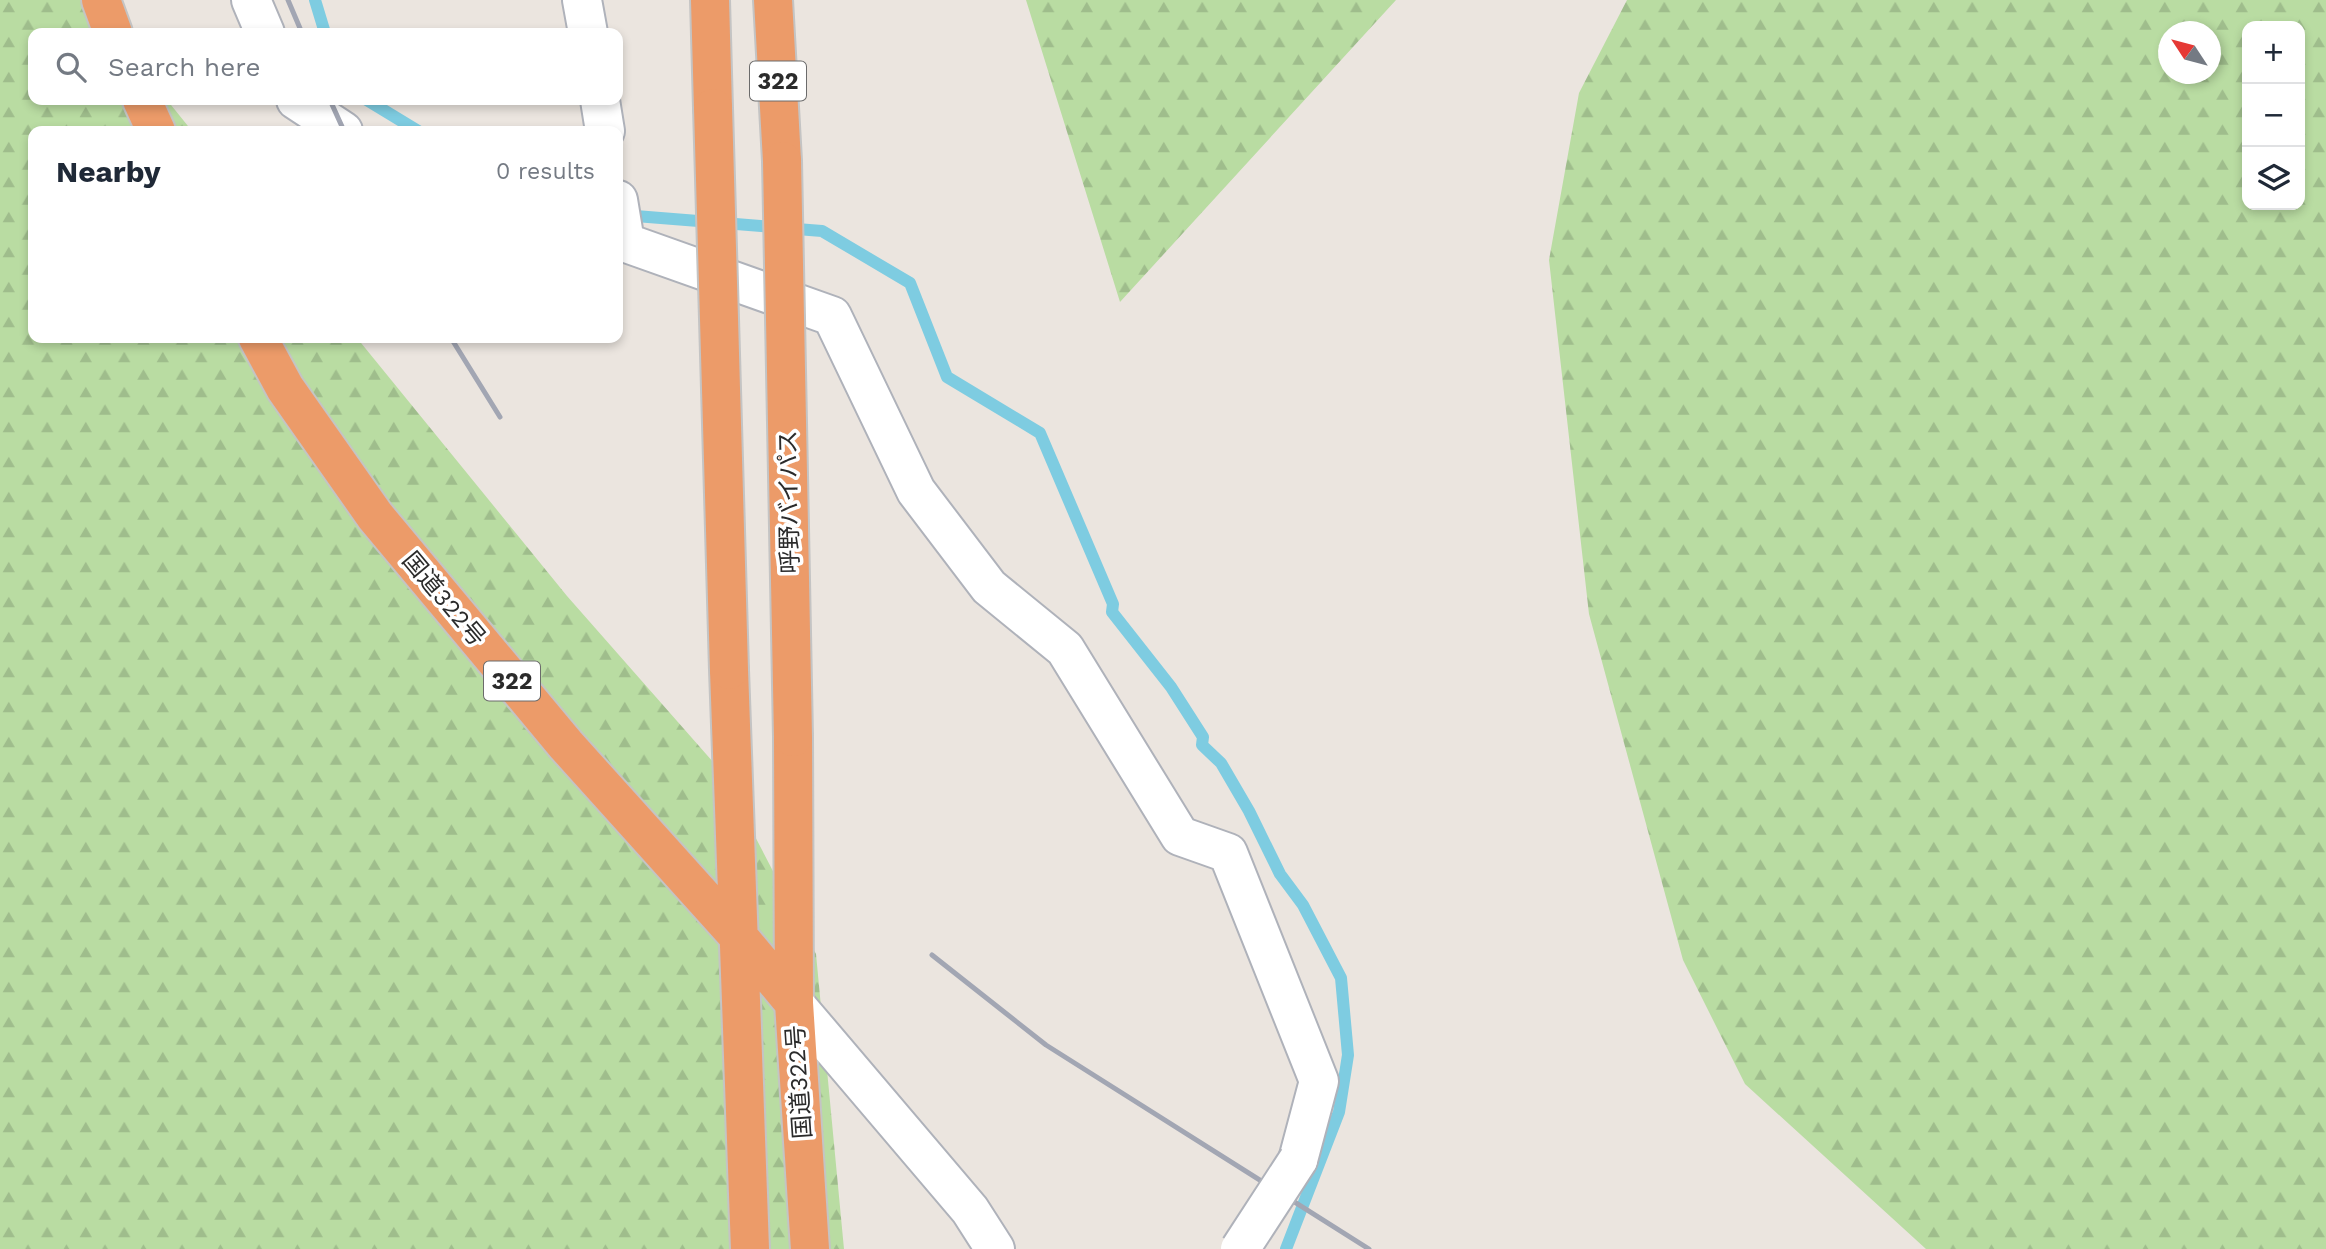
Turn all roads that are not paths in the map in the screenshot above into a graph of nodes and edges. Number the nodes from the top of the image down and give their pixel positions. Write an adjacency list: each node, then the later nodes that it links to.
1 (101, 0): 6 (highway)
2 (251, 0): 7 (street)
3 (582, 0): 8 (street)
4 (710, 0): 17 (highway, bridge)
5 (773, 0): 18 (highway, 呼野バイパス / 322, bridge)
6 (111, 28)
7 (263, 28)
8 (587, 28)
9 (144, 105): 12 (highway)
10 (304, 105): 13 (street)
11 (601, 105): 14 (street)
12 (154, 126)
13 (335, 126)
14 (604, 126)
15 (623, 241): 22 (street, bridge)
16 (261, 343): 17 (highway, 国道322号 / 322)
17 (738, 936): 18 (highway, 国道322号 / 322); 19 (highway)
18 (794, 1003): 20 (highway, 国道322号 / 322); 21 (street, 322)
19 (750, 1249)
20 (810, 1249)
21 (995, 1249)
22 (1240, 1249)

